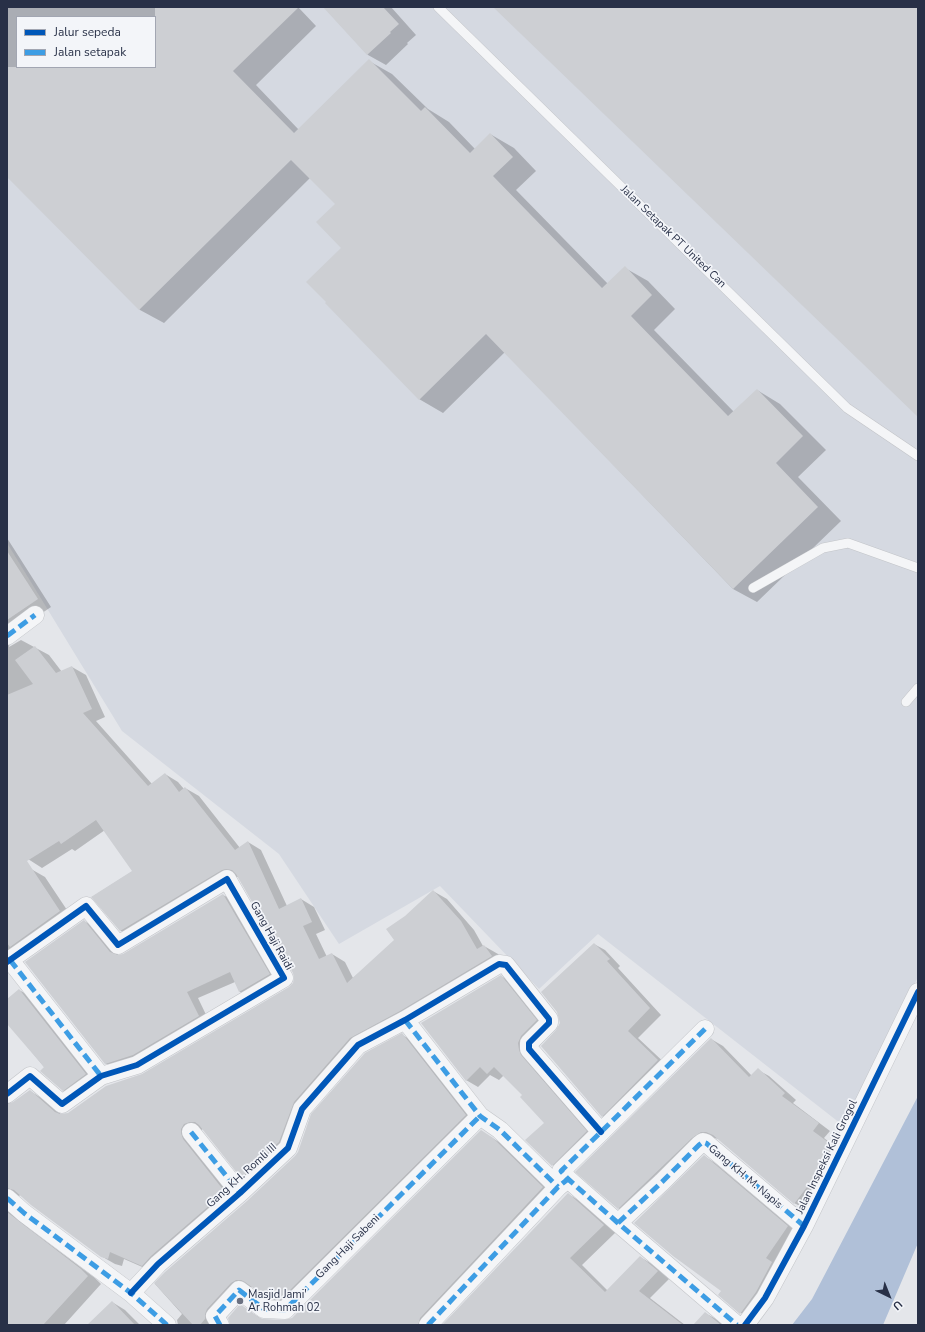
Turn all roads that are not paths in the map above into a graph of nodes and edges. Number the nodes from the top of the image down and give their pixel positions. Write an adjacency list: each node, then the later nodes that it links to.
1 (438, 7): 2 (lane, Jalan Setapak PT United Can)
2 (918, 456)
3 (918, 568): 4 (lane)
4 (753, 588)
5 (35, 615): 6 (street)
6 (7, 636)
7 (918, 688): 8 (lane)
8 (906, 702)
9 (9, 961): 13 (street, Gang Haji Raidi); 13 (street, Gang Haji Raidi)
10 (918, 992): 22 (street, Jalan Inspeksi Kali Grogol)
11 (405, 1020): 15 (street); 17 (street, Gang KH. Romli III); 19 (street, Gang KH. Romli III)
12 (705, 1029): 17 (street)
13 (101, 1076): 14 (street, Gang Haji Raidi)
14 (7, 1094)
15 (480, 1116): 18 (street); 25 (street, Gang Haji Sabeni)
16 (191, 1132): 19 (street, Gang KH. Romli III)
17 (601, 1132): 18 (street)
18 (563, 1183): 21 (street); 26 (street)
19 (240, 1193): 23 (street, Gang KH. Romli III)
20 (7, 1198): 23 (street)
21 (618, 1223): 22 (street, Gang KH. M. Napis); 27 (street)
22 (804, 1226): 28 (street, Jalan Inspeksi Kali Grogol)
23 (131, 1293): 24 (street)
24 (167, 1325)
25 (220, 1325)
26 (428, 1325)
27 (737, 1325)
28 (745, 1325)

